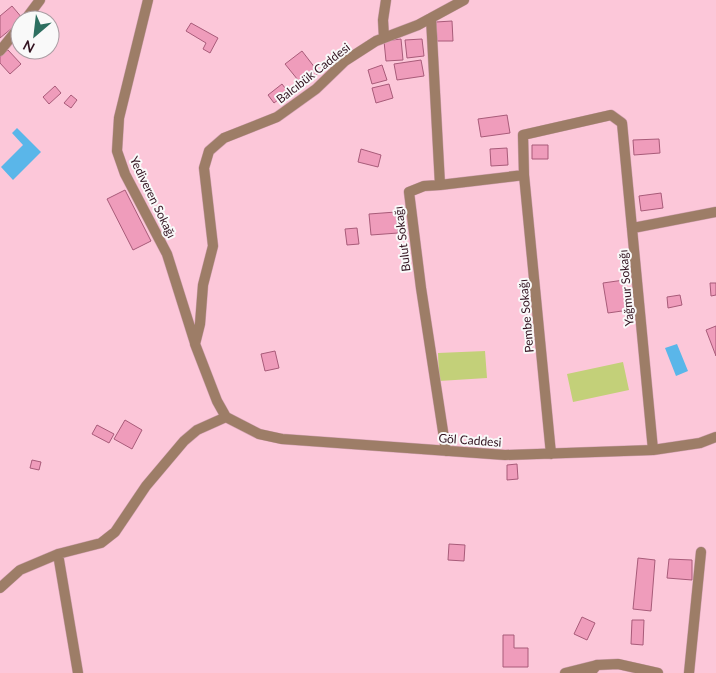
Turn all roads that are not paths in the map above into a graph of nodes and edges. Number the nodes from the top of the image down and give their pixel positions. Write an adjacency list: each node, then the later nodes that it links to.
1 (148, 0): 13 (street, Yediveren Sokağı)
2 (386, 0): 6 (street)
3 (464, 0): 4 (street, Balcıbük Caddesi)
4 (431, 18): 6 (street, Balcıbük Caddesi); 10 (street)
5 (10, 38): 7 (street)
6 (384, 38): 13 (street, Balcıbük Caddesi)
7 (0, 51)
8 (622, 123): 9 (street, Pembe Sokağı); 12 (street, Yağmur Sokağı)
9 (524, 175): 10 (street); 18 (street, Pembe Sokağı)
10 (440, 185): 17 (street, Bulut Sokağı)
11 (716, 212): 12 (street)
12 (633, 228): 16 (street, Yağmur Sokağı)
13 (195, 344): 14 (street)
14 (226, 417): 17 (street, Göl Caddesi); 20 (street)
15 (716, 437): 16 (street, Göl Caddesi)
16 (653, 450): 18 (street, Göl Caddesi)
17 (446, 451): 18 (street, Göl Caddesi)
18 (552, 454)
19 (701, 552): 26 (street)
20 (58, 554): 21 (street); 23 (street)
21 (0, 588)
22 (594, 669): 24 (street); 25 (street)
23 (78, 673)
24 (565, 673)
25 (654, 673)
26 (689, 673)

